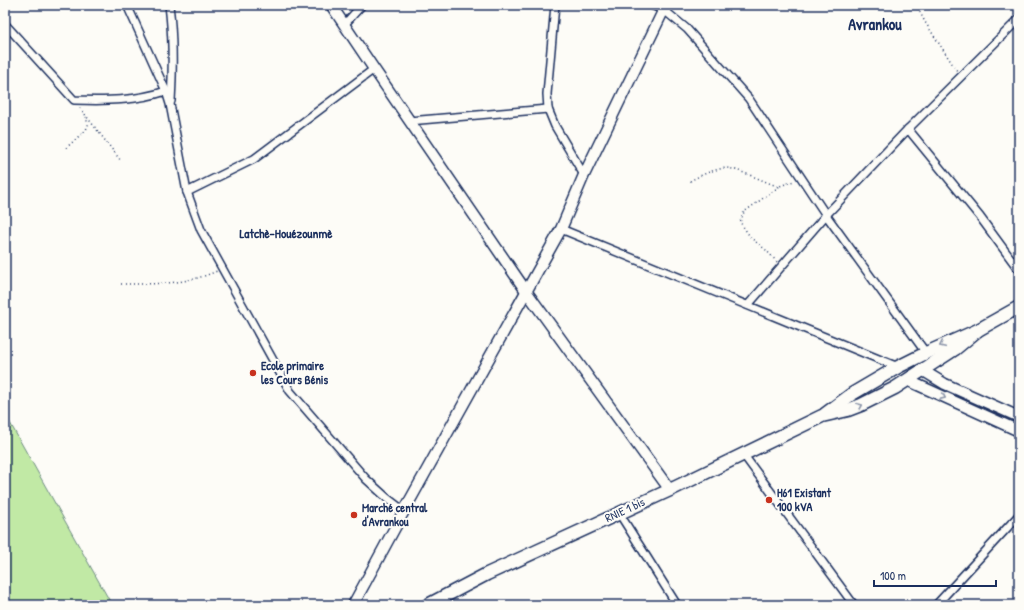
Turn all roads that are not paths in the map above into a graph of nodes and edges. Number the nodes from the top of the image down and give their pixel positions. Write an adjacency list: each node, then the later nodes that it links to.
1 (128, 5): 12 (street)
2 (169, 5): 13 (street)
3 (331, 5): 10 (main road)
4 (362, 5): 10 (street)
5 (555, 5): 14 (street)
6 (651, 5): 7 (street)
7 (665, 7): 17 (main road); 19 (street)
8 (1019, 20): 16 (street)
9 (5, 24): 12 (street)
10 (344, 25): 11 (main road)
11 (374, 70): 15 (main road); 18 (street)
12 (166, 91): 13 (street)
13 (170, 104): 18 (street)
14 (548, 109): 15 (street); 17 (street)
15 (409, 121): 22 (main road)
16 (908, 129): 19 (street); 21 (street)
17 (584, 176): 20 (main road)
18 (187, 192): 35 (street)
19 (826, 215): 23 (street); 26 (street)
20 (561, 229): 22 (main road); 23 (street)
21 (1019, 270)
22 (526, 291): 34 (main road); 35 (main road)
23 (748, 305): 27 (street)
24 (1019, 307): 25 (main road)
25 (978, 330): 26 (main road, one-way to 26); 28 (main road)
26 (926, 353): 27 (main road)
27 (898, 368): 30 (main road)
28 (922, 370): 29 (main road); 31 (main road)
29 (907, 380): 30 (main road, one-way to 29); 32 (main road, one-way to 32)
30 (822, 416): 33 (main road, RNIE 1 bis)
31 (1019, 417)
32 (1019, 431)
33 (742, 454): 34 (main road, RNIE 1 bis); 41 (street)
34 (670, 490): 36 (main road, RNIE 1 bis)
35 (404, 511): 38 (main road)
36 (619, 513): 39 (main road, RNIE 1 bis); 40 (street)
37 (1019, 515): 42 (street)
38 (353, 605)
39 (428, 605)
40 (677, 605)
41 (854, 605)
42 (936, 605)

